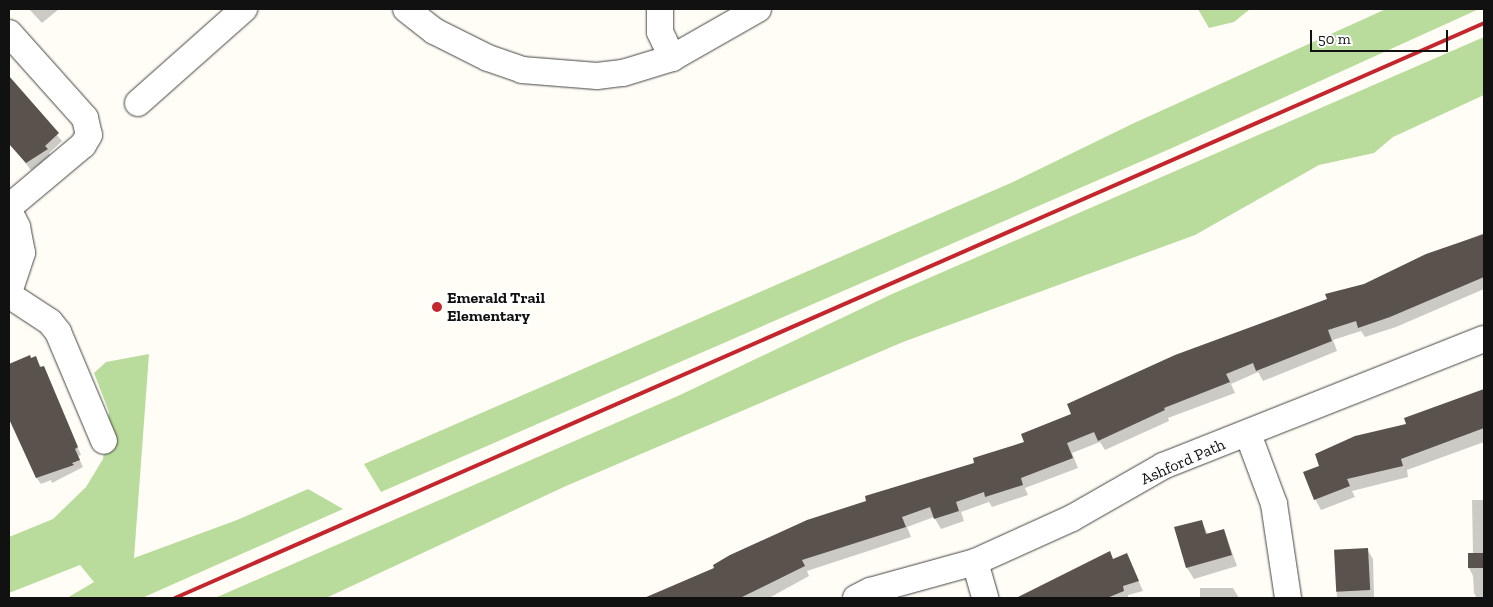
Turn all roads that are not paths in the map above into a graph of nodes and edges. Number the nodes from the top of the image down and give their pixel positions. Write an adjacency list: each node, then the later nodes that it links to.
1 (244, 9): 7 (street)
2 (406, 9): 6 (street)
3 (660, 9): 6 (street)
4 (758, 9): 6 (street)
5 (9, 33): 8 (street)
6 (672, 58)
7 (138, 103)
8 (9, 207)
9 (9, 211): 10 (street)
10 (11, 287): 13 (street)
11 (1484, 339): 12 (street, Ashford Path)
12 (1248, 434): 14 (street, Ashford Path); 17 (street)
13 (104, 441)
14 (975, 562): 15 (street, Ashford Path); 16 (street)
15 (856, 598)
16 (984, 598)
17 (1288, 598)

